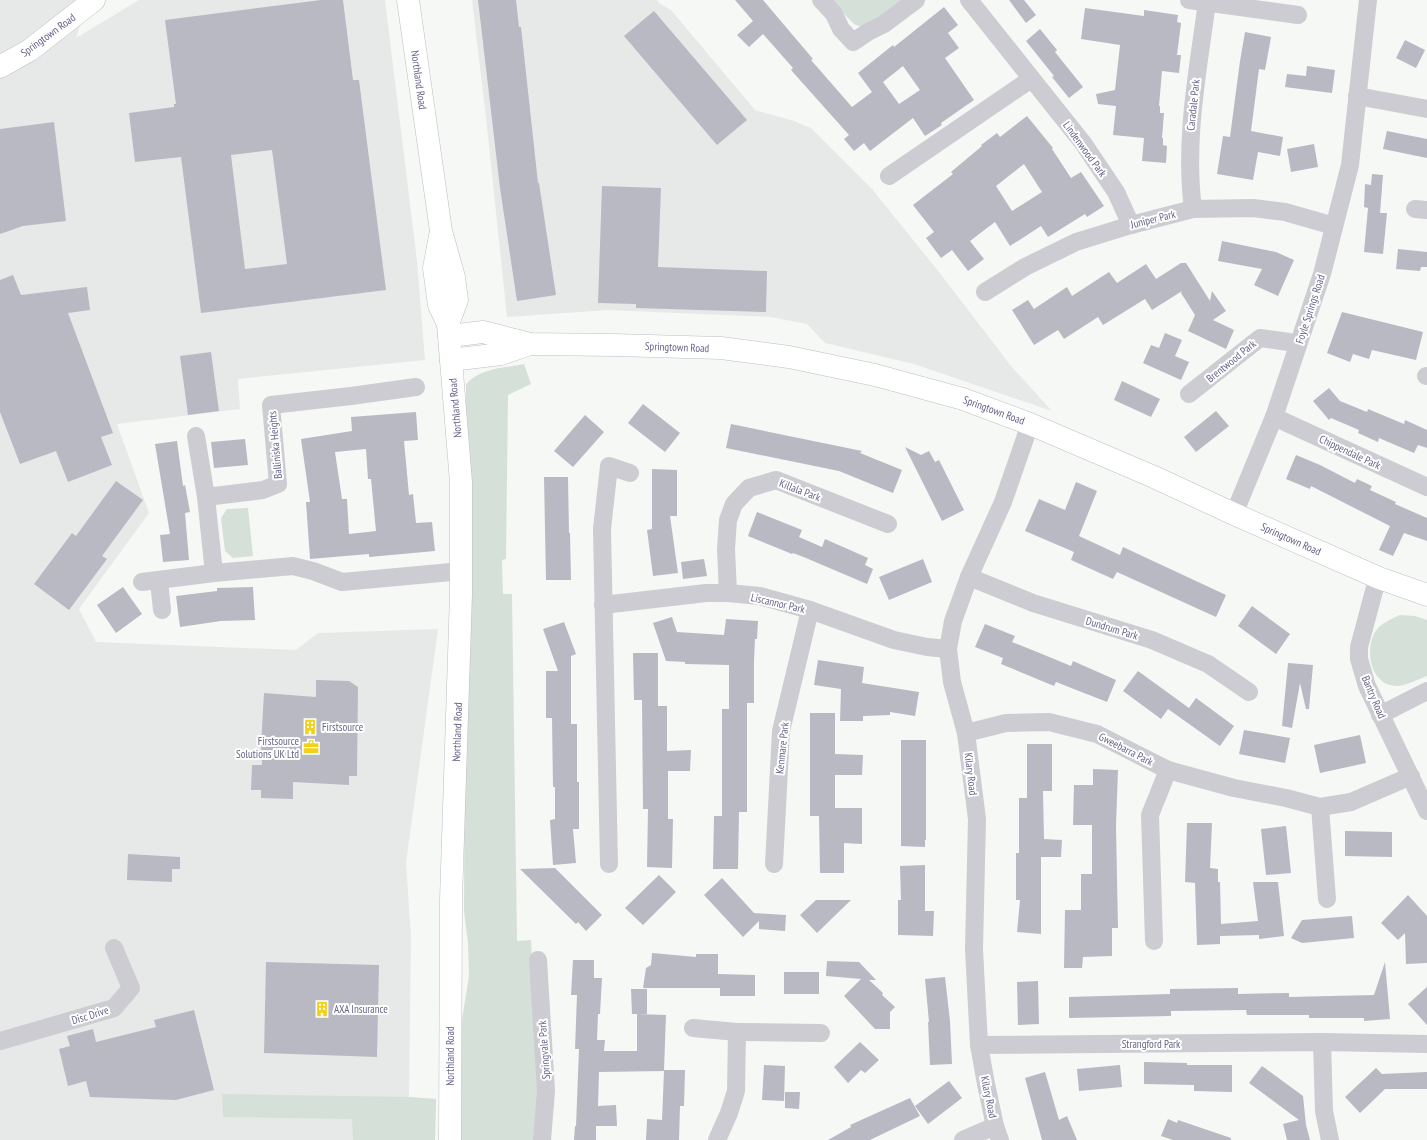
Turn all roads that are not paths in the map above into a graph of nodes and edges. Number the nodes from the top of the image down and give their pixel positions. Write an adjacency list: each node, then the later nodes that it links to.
1 (94, 0): 10 (main road, Springtown Road)
2 (408, 0): 19 (main road, Northland Road)
3 (821, 0): 4 (street)
4 (916, 0)
5 (969, 0): 11 (street, Lindenwood Park)
6 (1189, 0): 8 (street)
7 (1368, 0): 12 (street, Foyle Springs Road)
8 (1207, 2): 9 (street); 15 (street, Caradale Park)
9 (1298, 15)
10 (0, 67)
11 (1031, 79): 14 (street); 16 (street, Lindenwood Park)
12 (1357, 96): 13 (street); 17 (street, Foyle Springs Road)
13 (1427, 109)
14 (889, 176)
15 (1192, 209): 16 (street, Juniper Park); 17 (street, Juniper Park)
16 (1131, 224): 18 (street, Juniper Park)
17 (1334, 226): 21 (street, Foyle Springs Road)
18 (985, 292)
19 (449, 330): 20 (main road, Springtown Road); 22 (main road, Northland Road)
20 (530, 344): 22 (main road, Springtown Road); 26 (main road, Springtown Road)
21 (1298, 346): 24 (street, Brentwood Park); 25 (street, Foyle Springs Road)
22 (451, 360): 33 (main road, Northland Road)
23 (416, 386): 30 (street, Balliniska Heights)
24 (1189, 394)
25 (1274, 417): 29 (street, Chippendale Park); 31 (street, Foyle Springs Road)
26 (1030, 424): 31 (main road, Springtown Road); 35 (street, Kilary Road)
27 (196, 436): 30 (street)
28 (630, 473): 39 (street)
29 (1427, 487)
30 (206, 497): 34 (street)
31 (1234, 514): 36 (main road, Springtown Road)
32 (888, 524): 37 (street, Killala Park)
33 (462, 571): 34 (street); 65 (main road, Northland Road)
34 (214, 573): 40 (street)
35 (969, 577): 42 (street, Kilary Road); 44 (street, Dundrum Park)
36 (1379, 578): 38 (main road, Springtown Road); 45 (street, Bantry Road)
37 (728, 593): 39 (street, Liscannor Park); 41 (street, Liscannor Park)
38 (1427, 595)
39 (603, 605): 51 (street)
40 (162, 610)
41 (810, 610): 42 (street, Liscannor Park); 52 (street, Kenmare Park)
42 (948, 649): 46 (street, Kilary Road)
43 (1427, 690): 45 (street)
44 (1249, 692)
45 (1380, 715): 48 (street, Bantry Road)
46 (966, 733): 47 (street, Gweebarra Park); 63 (street, Kilary Road)
47 (1168, 770): 49 (street, Gweebarra Park); 54 (street)
48 (1411, 776): 49 (street, Gweebarra Park); 50 (street, Bantry Road)
49 (1320, 807): 53 (street)
50 (1427, 811)
51 (609, 864)
52 (774, 864)
53 (1327, 899)
54 (1154, 941)
55 (114, 948): 60 (street, Disc Drive)
56 (538, 960): 66 (street, Springvale Park)
57 (693, 1028): 58 (street)
58 (737, 1032): 59 (street); 67 (street)
59 (822, 1033)
60 (0, 1041)
61 (1322, 1042): 62 (street, Strangford Park); 63 (street, Strangford Park); 69 (street)
62 (1427, 1044)
63 (979, 1045): 64 (street, Kilary Road)
64 (998, 1133): 68 (street)
65 (450, 1140)
66 (542, 1140)
67 (717, 1140)
68 (963, 1140)
69 (1330, 1140)

